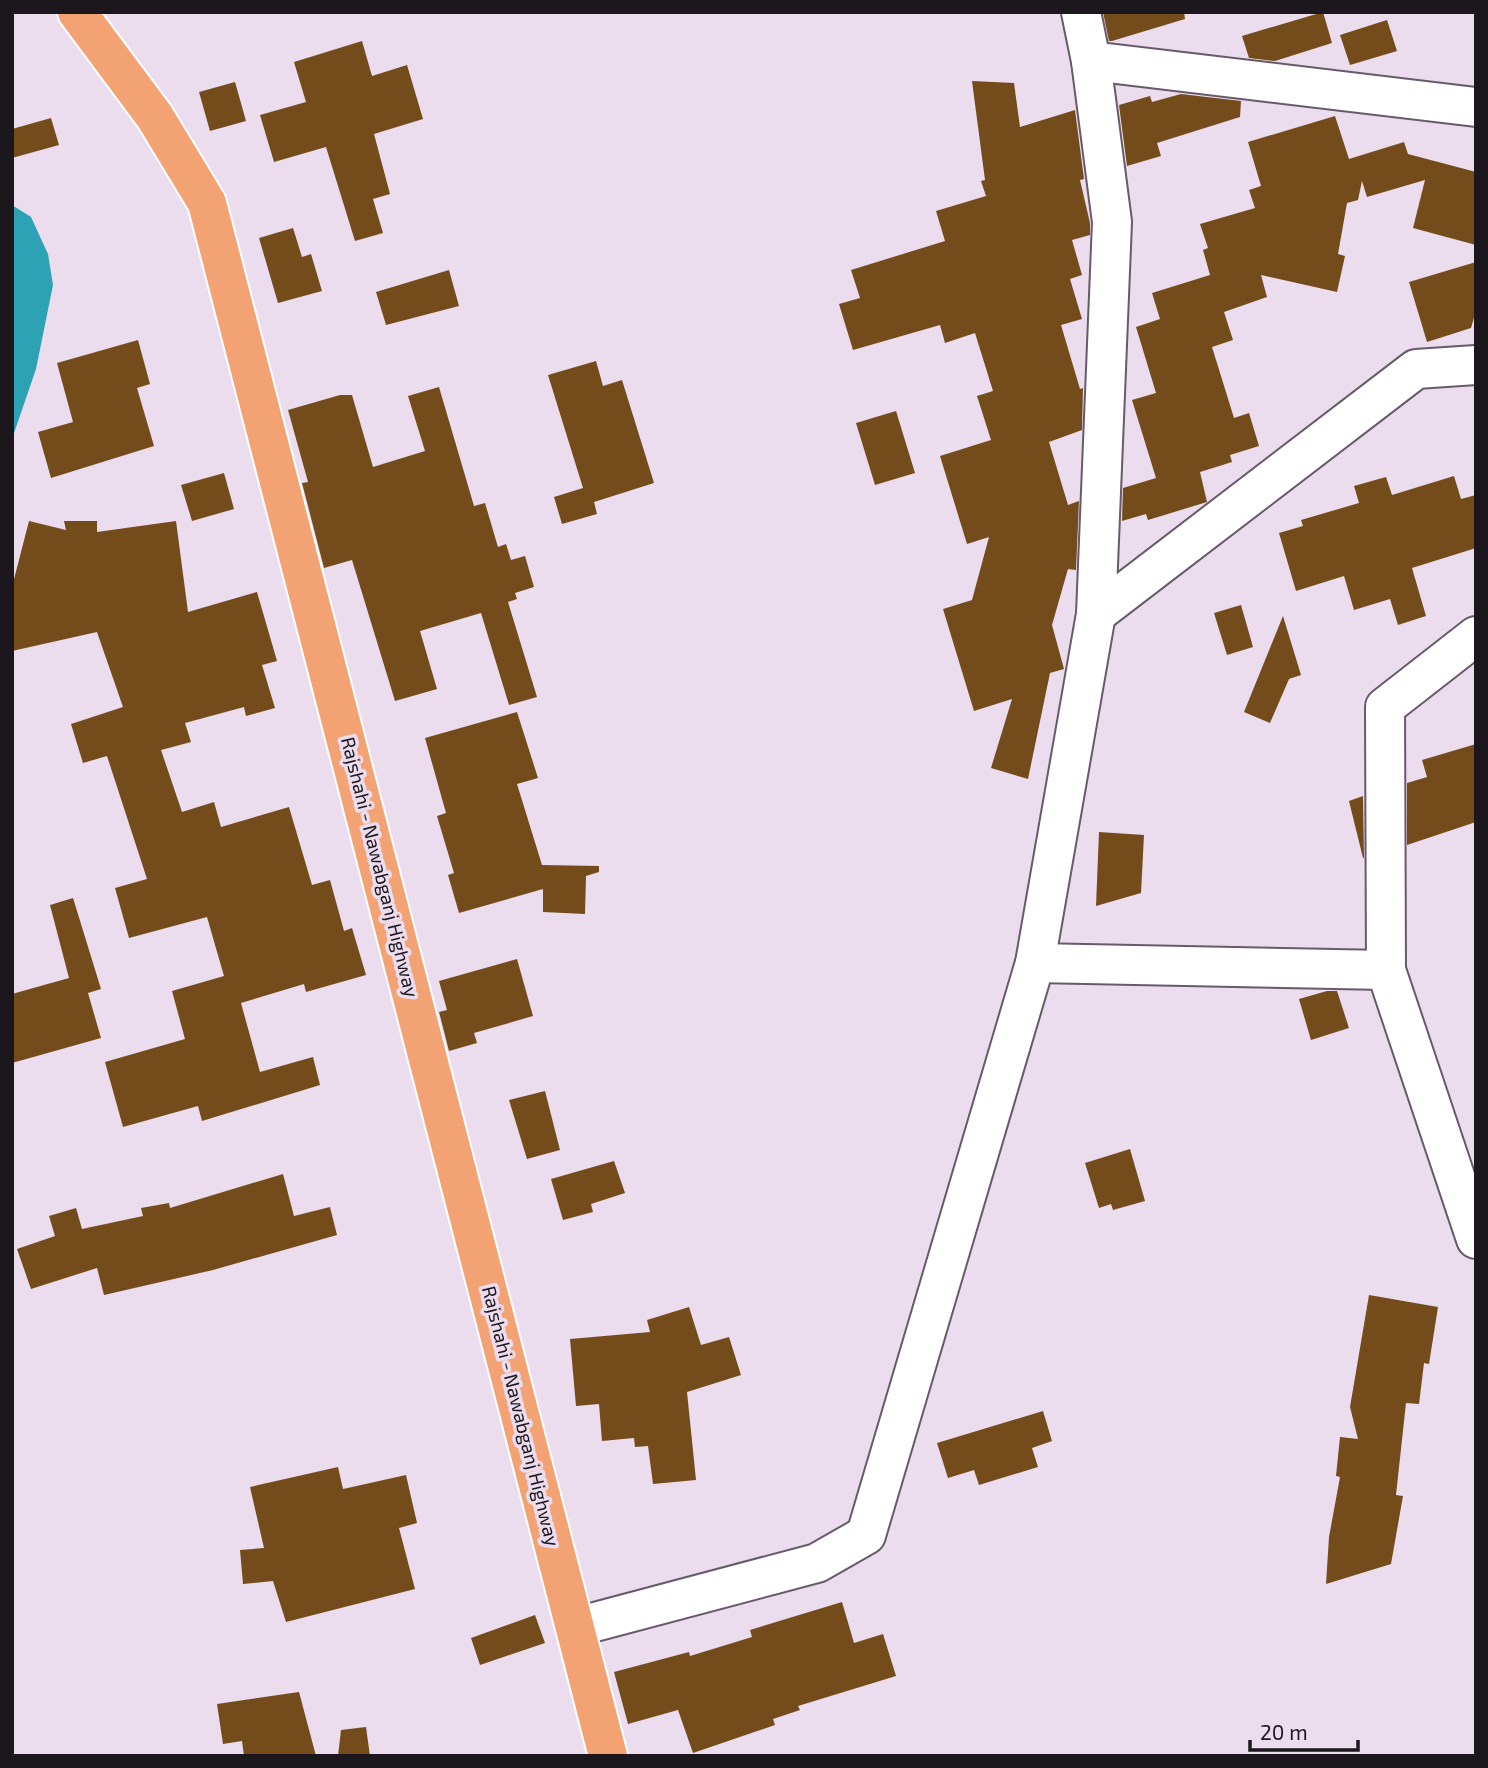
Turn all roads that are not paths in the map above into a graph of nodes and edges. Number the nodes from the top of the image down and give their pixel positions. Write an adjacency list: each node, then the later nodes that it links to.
1 (77, 12): 11 (highway, Rajshahi - Nawabganj Highway)
2 (1081, 12): 3 (street)
3 (1091, 61): 4 (street); 6 (street)
4 (1476, 107)
5 (1476, 365): 6 (street)
6 (1096, 614): 8 (street)
7 (1476, 636): 9 (street)
8 (1035, 963): 9 (street); 11 (street)
9 (1386, 970): 10 (street)
10 (1476, 1239)
11 (576, 1627): 12 (highway, Rajshahi - Nawabganj Highway)
12 (608, 1756)

